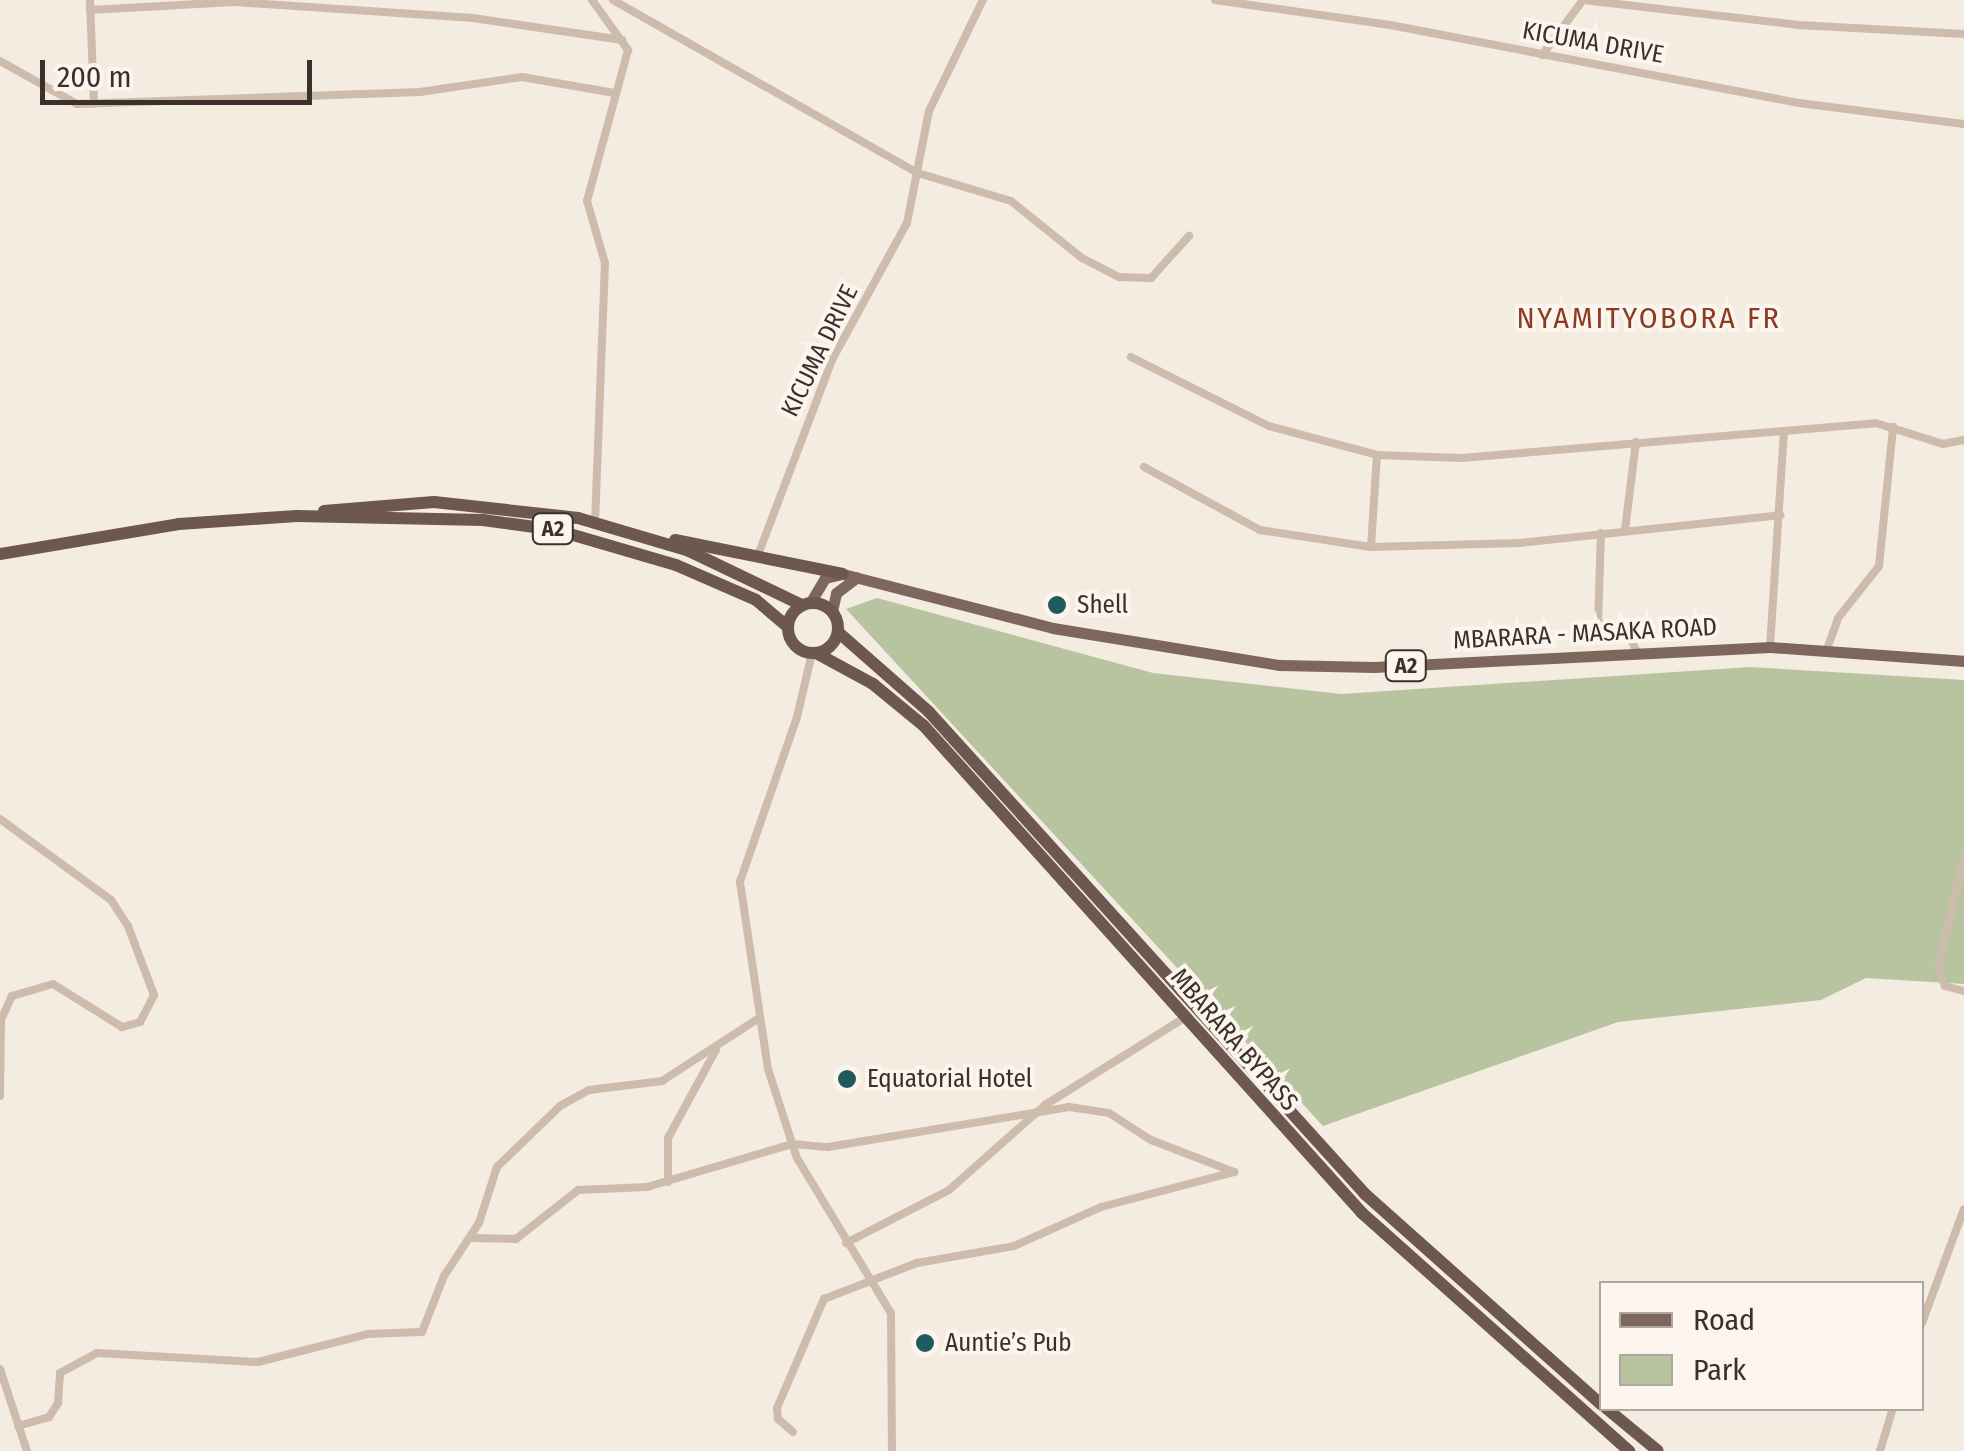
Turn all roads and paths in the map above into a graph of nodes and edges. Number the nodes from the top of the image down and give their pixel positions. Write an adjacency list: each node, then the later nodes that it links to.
1 (592, 0): 8 (street)
2 (612, 0): 14 (street)
3 (983, 0): 14 (street, KICUMA DRIVE)
4 (1214, 0): 9 (street, KICUMA DRIVE)
5 (1583, 0): 7 (street); 9 (street)
6 (90, 5): 8 (street); 12 (street)
7 (1964, 34)
8 (622, 40): 11 (street)
9 (1542, 55): 13 (street, KICUMA DRIVE)
10 (0, 60): 12 (street)
11 (615, 93): 12 (street); 25 (street)
12 (94, 104)
13 (1964, 124)
14 (918, 173): 15 (street); 32 (street, KICUMA DRIVE)
15 (1189, 236)
16 (1132, 357): 21 (street)
17 (1894, 428): 18 (street); 19 (street); 40 (street)
18 (1784, 431): 20 (street); 24 (street)
19 (1964, 440)
20 (1636, 442): 21 (street); 26 (street)
21 (1377, 455): 29 (street)
22 (1144, 467): 29 (street)
23 (297, 516): 25 (highway, A2); 31 (highway, A2); 37 (highway, A2)
24 (1780, 516): 26 (street); 39 (street)
25 (595, 522): 28 (highway, A2)
26 (1625, 530): 27 (street)
27 (1601, 533): 29 (street); 42 (street)
28 (652, 538): 30 (highway, A2); 33 (highway, A2)
29 (1372, 547)
30 (725, 548): 32 (highway, A2); 33 (highway)
31 (0, 554)
32 (758, 555): 34 (highway, A2)
33 (719, 564): 35 (highway, A2)
34 (850, 575): 35 (main road); 36 (main road); 42 (main road, MBARARA - MASAKA ROAD / A2)
35 (806, 604): 36 (highway, A2); 37 (highway)
36 (832, 611): 38 (highway)
37 (788, 626): 41 (highway, A2)
38 (838, 632): 41 (highway); 60 (highway, MBARARA BYPASS)
39 (1770, 647): 40 (main road, MBARARA - MASAKA ROAD / A2); 42 (main road, MBARARA - MASAKA ROAD / A2)
40 (1827, 649): 43 (main road, MBARARA - MASAKA ROAD / A2)
41 (814, 653): 47 (street); 48 (highway, MBARARA BYPASS)
42 (1638, 654)
43 (1964, 662)
44 (0, 819): 50 (street)
45 (1964, 857): 46 (street)
46 (1964, 991)
47 (760, 1018): 49 (street); 52 (street)
48 (1186, 1018): 51 (street); 67 (highway, MBARARA BYPASS)
49 (724, 1041): 53 (street); 55 (street)
50 (0, 1096)
51 (1029, 1118): 52 (street); 56 (street); 57 (street)
52 (792, 1144): 53 (street); 56 (street)
53 (668, 1182): 55 (street)
54 (1964, 1209): 58 (street)
55 (470, 1238): 63 (street)
56 (846, 1243): 57 (street)
57 (874, 1283): 64 (street); 66 (street)
58 (1924, 1318)
59 (0, 1369): 63 (street)
60 (1599, 1403)
61 (1609, 1411): 68 (highway, MBARARA BYPASS)
62 (1892, 1411): 69 (street)
63 (18, 1426): 65 (street)
64 (793, 1432)
65 (28, 1451)
66 (892, 1451)
67 (1629, 1451)
68 (1658, 1451)
69 (1880, 1451)

